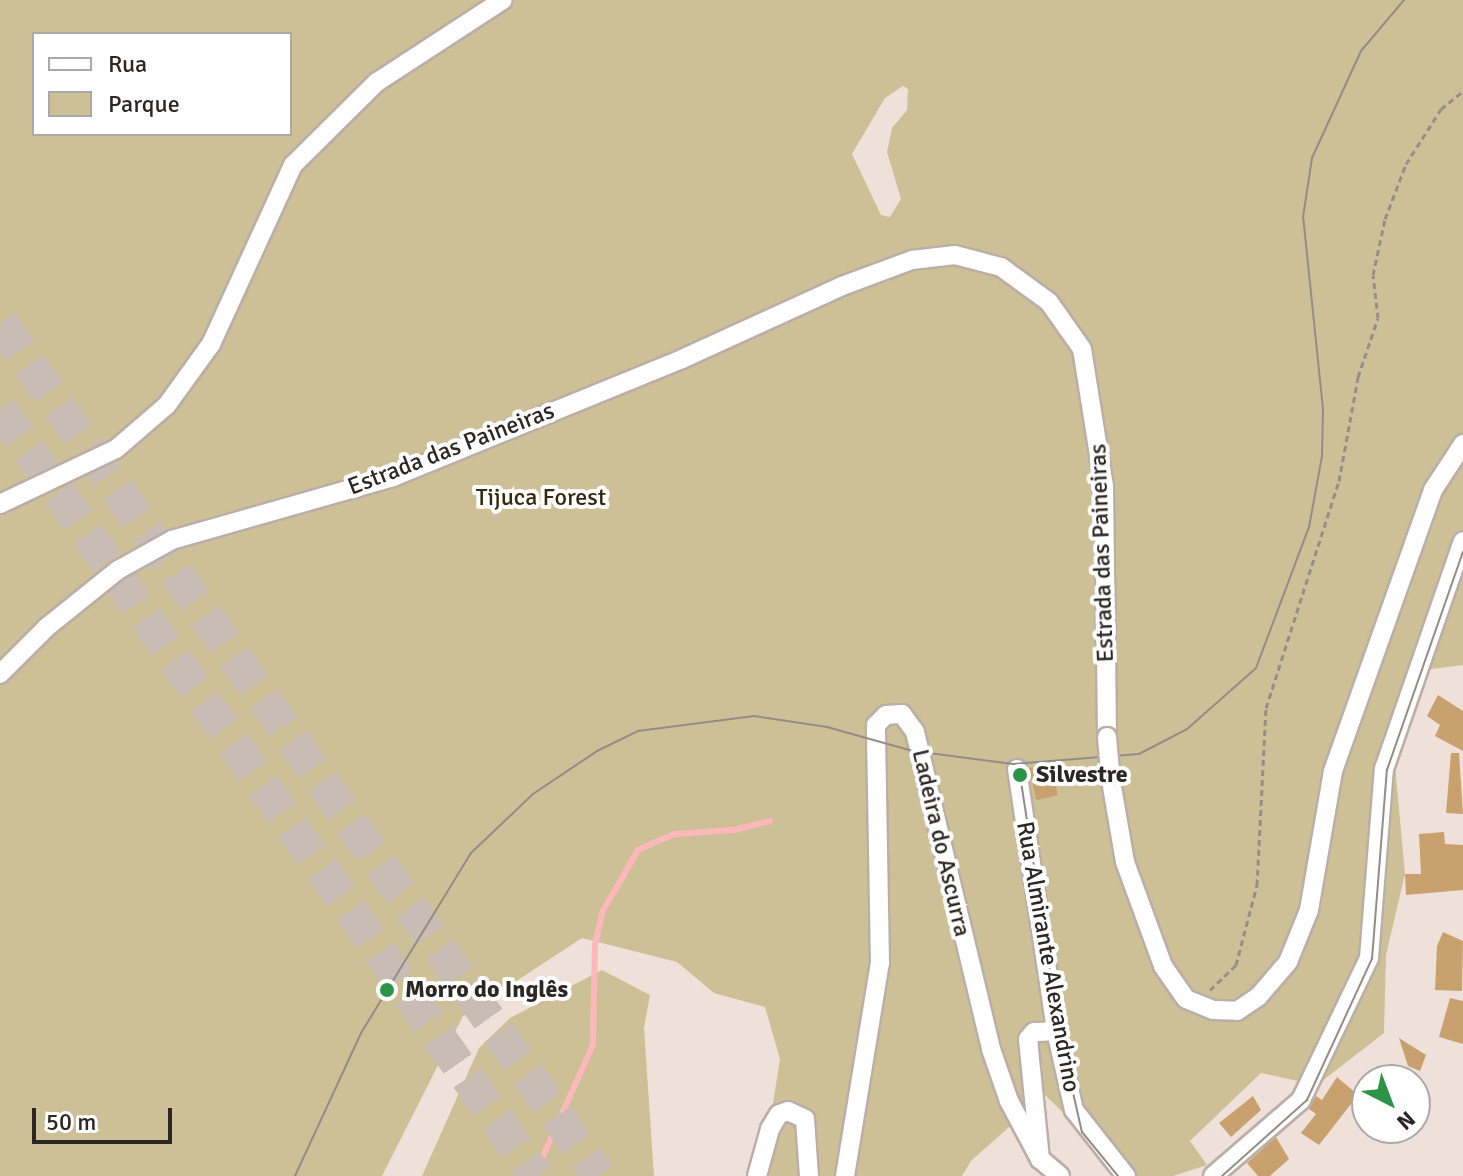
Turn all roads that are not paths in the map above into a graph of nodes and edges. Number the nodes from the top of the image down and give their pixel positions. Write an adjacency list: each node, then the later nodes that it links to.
1 (503, 0): 3 (street)
2 (1463, 444): 5 (street, Estrada das Paineiras, bridge)
3 (0, 504)
4 (1463, 541): 14 (street)
5 (0, 674)
6 (1017, 769): 7 (street, Rua Almirante Alexandrino)
7 (1056, 1031): 8 (street); 13 (street, Rua Almirante Alexandrino)
8 (1040, 1159): 11 (street, Ladeira do Ascurra); 12 (street)
9 (757, 1176): 10 (street)
10 (809, 1176)
11 (845, 1176)
12 (1060, 1176)
13 (1126, 1176)
14 (1213, 1176)

